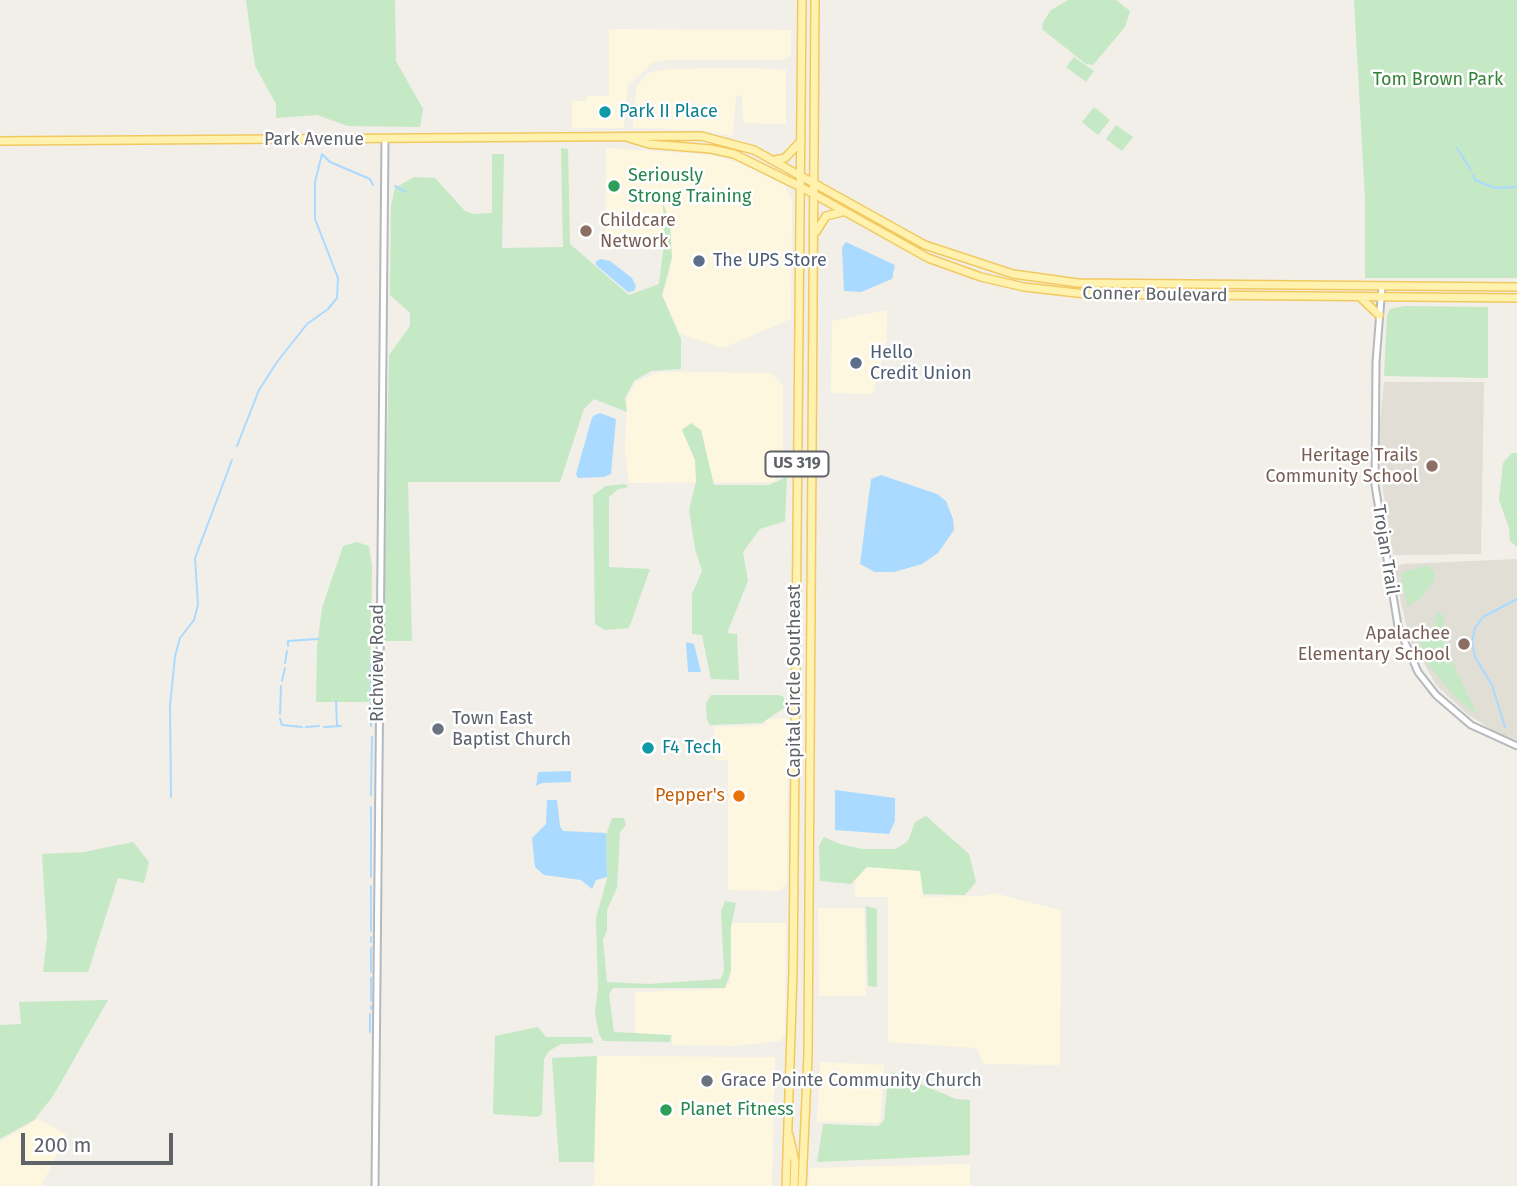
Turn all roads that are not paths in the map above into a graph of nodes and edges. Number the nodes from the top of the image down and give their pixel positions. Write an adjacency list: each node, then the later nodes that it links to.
1 (802, 0): 7 (main road, US 319)
2 (815, 0): 11 (main road, US 319)
3 (660, 134): 4 (main road, Park Avenue); 8 (main road); 9 (main road, Park Avenue)
4 (629, 138): 5 (main road, Park Avenue); 8 (main road, Park Avenue)
5 (385, 140): 6 (main road, Park Avenue); 34 (street, Richview Road)
6 (0, 141)
7 (801, 141): 9 (main road); 10 (main road, US 319)
8 (668, 145): 12 (main road, Park Avenue)
9 (773, 160): 10 (main road, Park Avenue)
10 (801, 176): 11 (main road, Park Avenue); 12 (main road, Capital Circle Southeast / US 319)
11 (815, 184): 13 (main road, Capital Circle Southeast / US 319); 16 (main road, Conner Boulevard)
12 (801, 187): 13 (main road, Park Avenue); 25 (main road, Capital Circle Southeast / US 319)
13 (815, 195): 14 (main road, Conner Boulevard); 15 (main road, Capital Circle Southeast / US 319)
14 (842, 212): 15 (main road); 17 (main road, Conner Boulevard)
15 (815, 232): 26 (main road, Capital Circle Southeast / US 319)
16 (945, 253): 17 (main road); 18 (main road, Conner Boulevard)
17 (941, 263): 21 (main road, Conner Boulevard)
18 (1087, 283): 19 (main road, Conner Boulevard); 21 (main road)
19 (1382, 286): 20 (main road, Conner Boulevard); 23 (street, Trojan Trail)
20 (1517, 287)
21 (1086, 294): 22 (main road, Conner Boulevard)
22 (1359, 296): 23 (main road, Conner Boulevard); 27 (main road)
23 (1380, 297): 24 (main road, Conner Boulevard); 27 (street, Trojan Trail)
24 (1517, 298)
25 (799, 308): 26 (main road); 28 (main road, Capital Circle Southeast / US 319)
26 (814, 309): 29 (main road, Capital Circle Southeast / US 319)
27 (1379, 315): 30 (street, Trojan Trail)
28 (798, 430): 29 (main road); 31 (main road, Capital Circle Southeast / US 319)
29 (810, 439): 32 (main road, Capital Circle Southeast / US 319)
30 (1517, 746)
31 (794, 896): 32 (main road); 33 (main road, Capital Circle Southeast / US 319)
32 (808, 912): 37 (main road, Capital Circle Southeast / US 319)
33 (788, 1131): 35 (main road, Capital Circle Southeast / US 319); 36 (main road)
34 (374, 1186)
35 (786, 1186)
36 (794, 1186)
37 (802, 1186)

